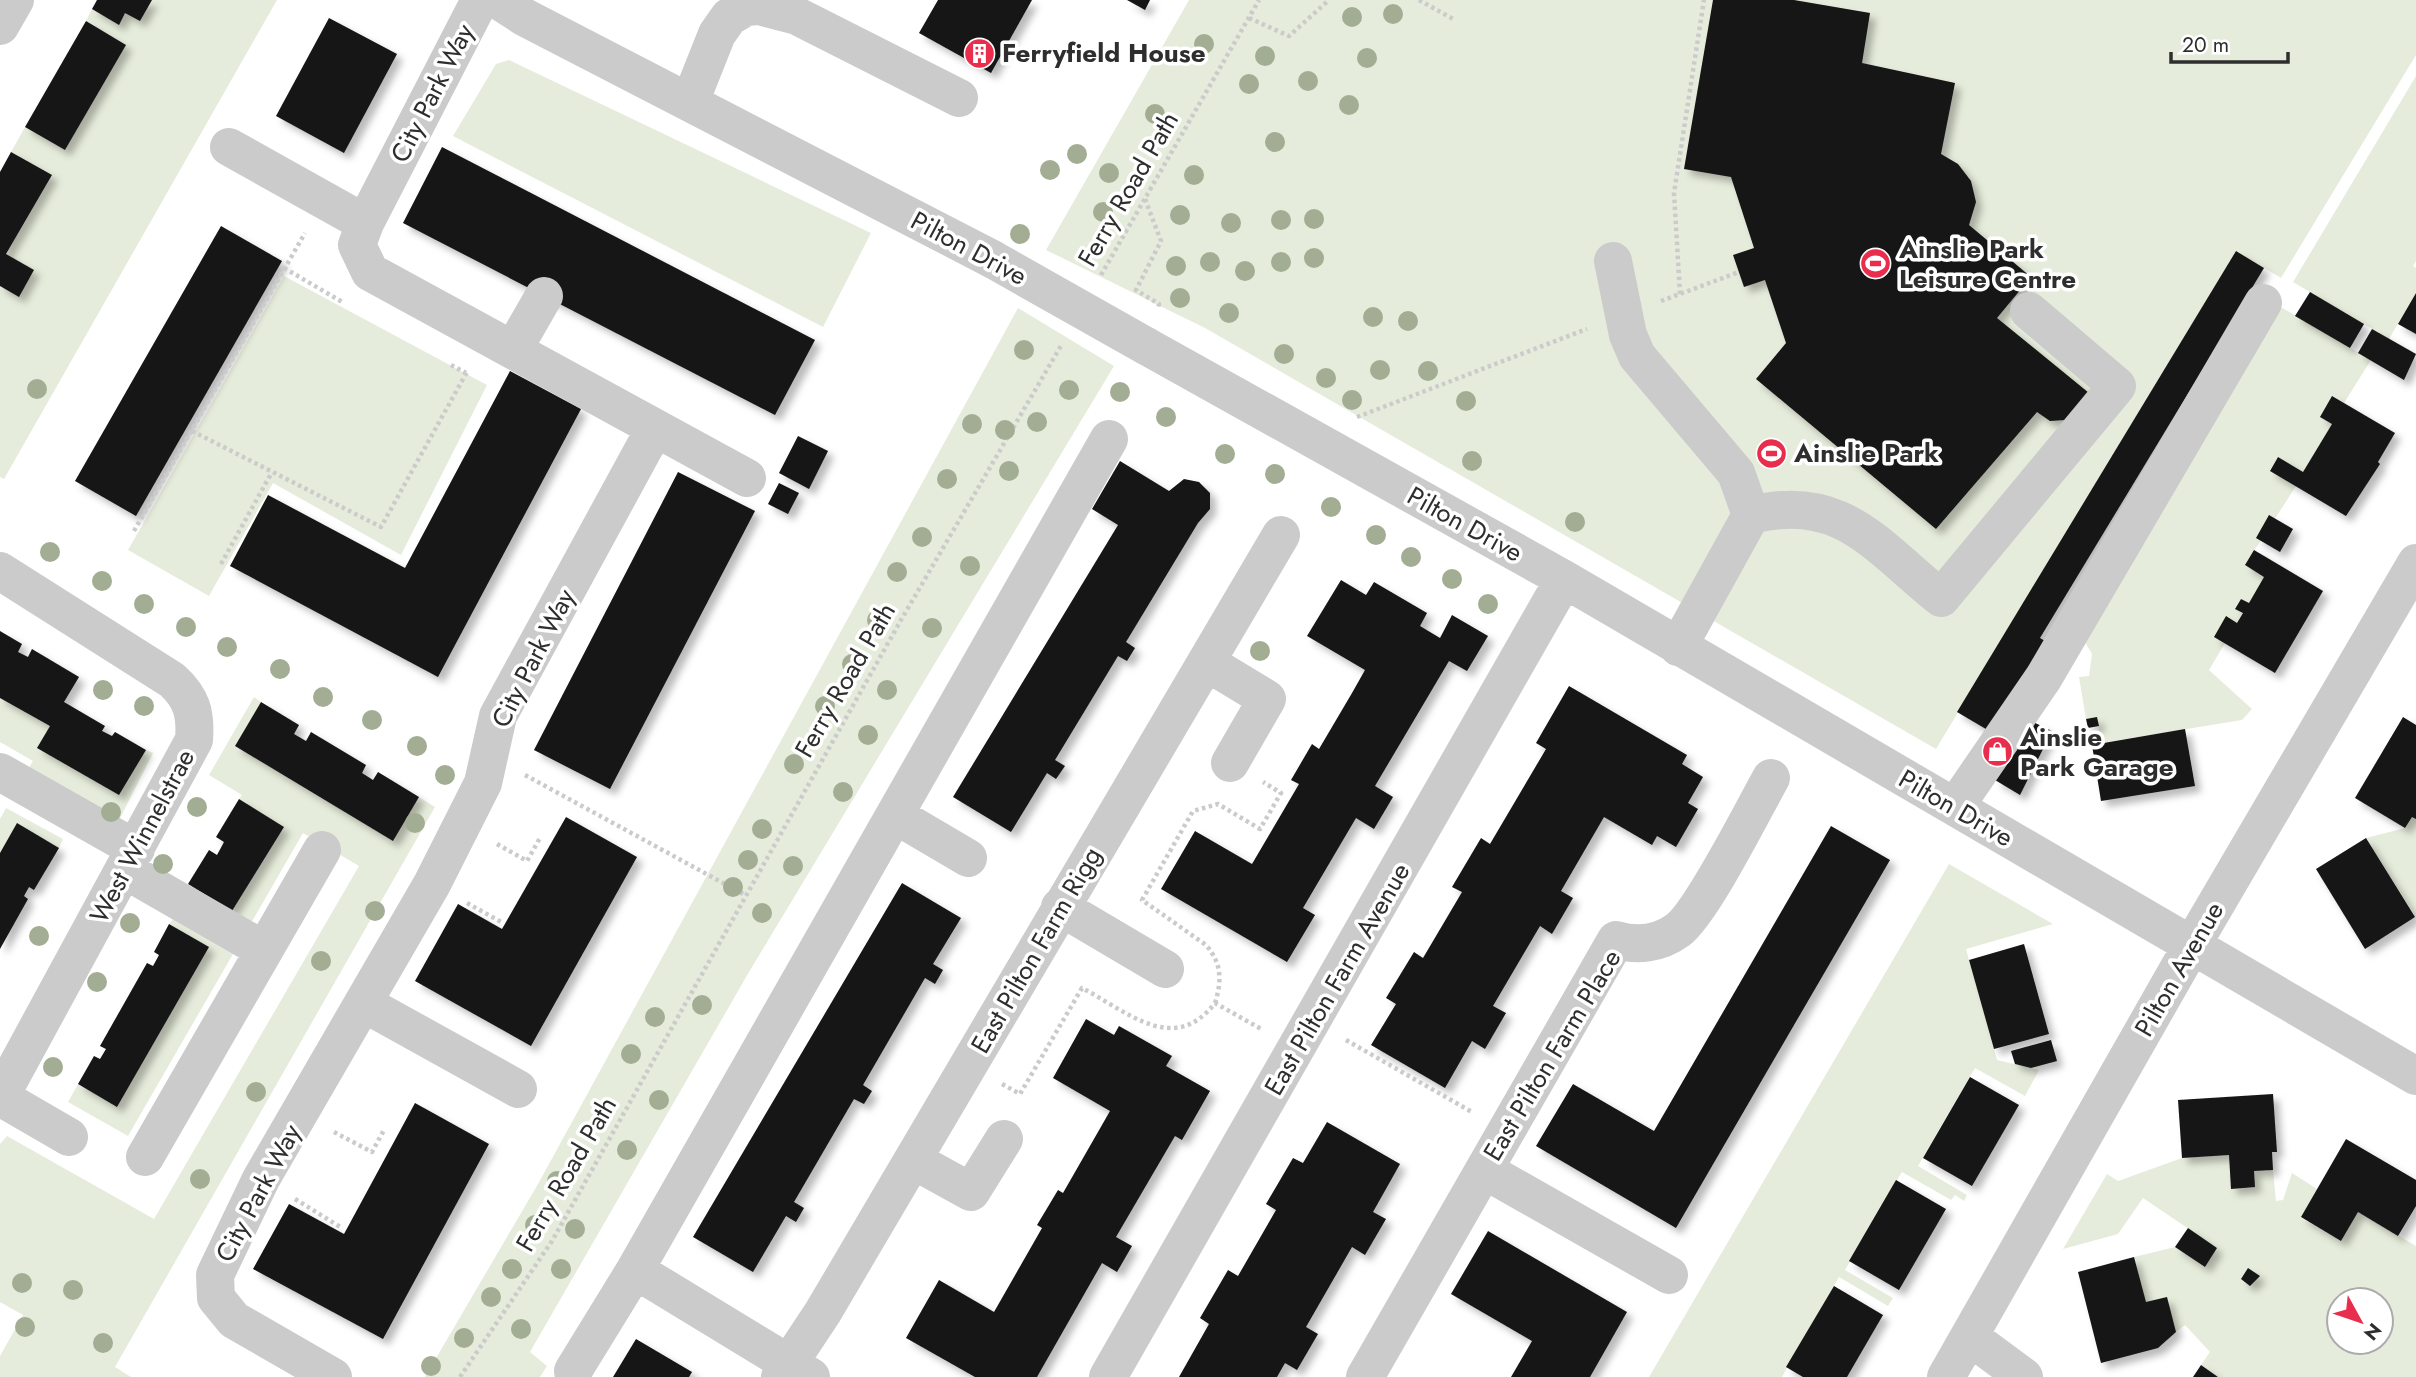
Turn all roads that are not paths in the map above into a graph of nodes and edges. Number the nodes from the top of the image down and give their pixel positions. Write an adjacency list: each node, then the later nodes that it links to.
1 (15, 0): 4 (street)
2 (480, 0): 8 (street, City Park Way)
3 (498, 0): 6 (street, Pilton Drive)
4 (0, 26)
5 (959, 98): 6 (street)
6 (690, 102): 21 (street, Pilton Drive, bridge)
7 (229, 146): 8 (street)
8 (361, 234): 13 (street)
9 (1613, 261): 17 (street)
10 (544, 296): 13 (street)
11 (2263, 303): 27 (street)
12 (2029, 311): 17 (street)
13 (501, 344): 14 (street)
14 (655, 428): 16 (street); 36 (street, City Park Way)
15 (1109, 439): 28 (street)
16 (747, 478)
17 (1751, 515): 22 (street)
18 (1281, 535): 23 (street, East Pilton Farm Rigg)
19 (2416, 563): 33 (street, Pilton Avenue)
20 (0, 570): 31 (street, West Winnelstrae)
21 (1564, 579): 22 (street, Pilton Drive); 51 (street, East Pilton Farm Avenue)
22 (1678, 647): 27 (street, Pilton Drive)
23 (1206, 662): 24 (street); 32 (street, East Pilton Farm Rigg)
24 (1230, 763)
25 (0, 772): 31 (street)
26 (1771, 778): 44 (street, East Pilton Farm Place)
27 (1955, 807): 33 (street, Pilton Drive)
28 (895, 815): 30 (street); 45 (street)
29 (322, 850): 34 (street)
30 (968, 858)
31 (130, 859): 34 (street); 39 (street, West Winnelstrae)
32 (1060, 907): 35 (street); 43 (street, East Pilton Farm Rigg)
33 (2192, 945): 37 (street, Pilton Drive); 47 (street, Pilton Avenue)
34 (264, 950): 42 (street)
35 (1165, 969)
36 (363, 1003): 38 (street); 50 (street, City Park Way)
37 (2416, 1076)
38 (518, 1089)
39 (0, 1097): 40 (street, West Winnelstrae)
40 (69, 1138)
41 (1004, 1139): 43 (street)
42 (145, 1157)
43 (913, 1160): 49 (street, East Pilton Farm Rigg)
44 (1484, 1170): 46 (street); 52 (street, East Pilton Farm Place)
45 (635, 1270): 48 (street); 49 (street)
46 (1669, 1275)
47 (1970, 1337): 53 (street, Pilton Avenue); 54 (street)
48 (573, 1371)
49 (793, 1373)
50 (333, 1377)
51 (1108, 1377)
52 (1365, 1377)
53 (1946, 1377)
54 (2024, 1377)

